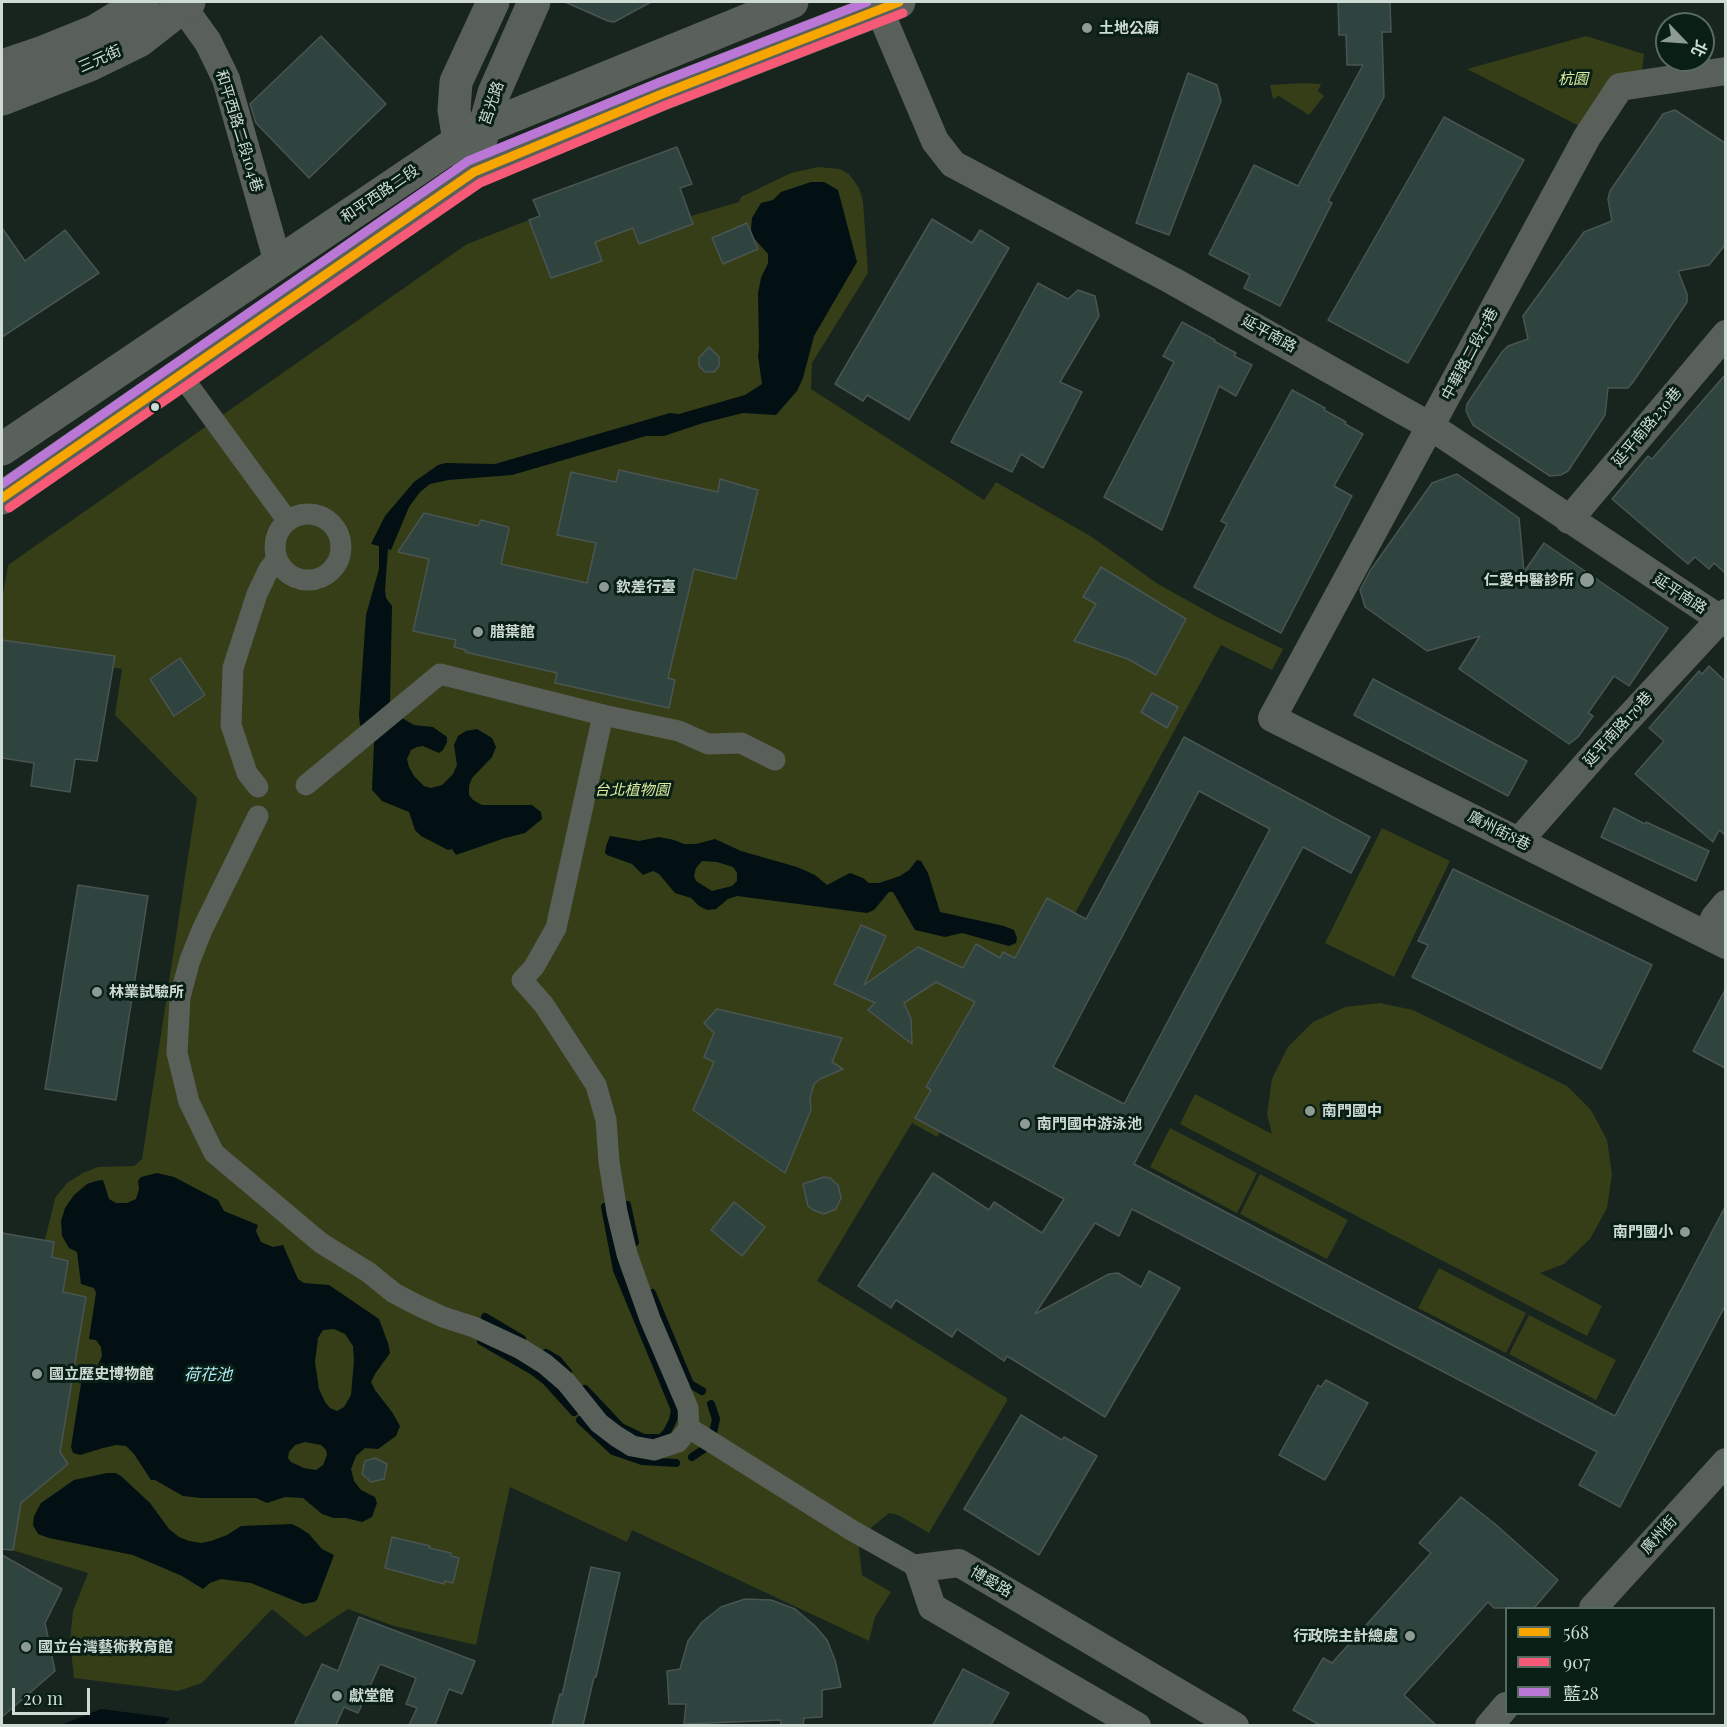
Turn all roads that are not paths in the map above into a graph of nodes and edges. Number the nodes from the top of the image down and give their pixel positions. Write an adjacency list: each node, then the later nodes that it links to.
1 (143, 2): 7 (street, 三元街)
2 (493, 2): 10 (street, 莒光路)
3 (534, 2): 10 (street, 莒光路)
4 (791, 2): 10 (main road, 和平西路二段)
5 (186, 4): 9 (street, 三元街); 12 (street, 和平西路二段104巷)
6 (885, 4): 11 (main road); 15 (street, 延平南路)
7 (2, 66)
8 (1725, 71): 15 (street, 中華路二段75巷)
9 (2, 99)
10 (471, 135): 11 (street, 莒光路); 12 (main road, 和平西路二段)
11 (474, 172): 14 (main road)
12 (278, 263): 16 (main road, 和平西路二段)
13 (1725, 334): 19 (street, 延平南路230巷)
14 (180, 375): 17 (main road); 18 (street)
15 (1430, 426): 19 (street, 延平南路); 23 (street, 中華路二段75巷)
16 (2, 449)
17 (2, 498)
18 (287, 520): 20 (street); 20 (street)
19 (1569, 520): 21 (street, 延平南路)
20 (277, 559): 26 (street)
21 (1724, 618): 28 (street, 延平南路179巷)
22 (603, 715): 24 (street); 25 (street); 31 (street)
23 (1272, 718): 28 (street, 廣州街8巷)
24 (775, 760)
25 (306, 785)
26 (258, 787)
27 (258, 816): 31 (street)
28 (1519, 841): 30 (street, 廣州街8巷)
29 (1725, 904): 30 (street)
30 (1716, 940)
31 (689, 1428): 33 (street)
32 (1725, 1462): 34 (street, 廣州街)
33 (919, 1568): 36 (street); 37 (street, 博愛路)
34 (1594, 1607)
35 (1505, 1707): 38 (street)
36 (1137, 1725)
37 (1236, 1725)
38 (1489, 1725)

